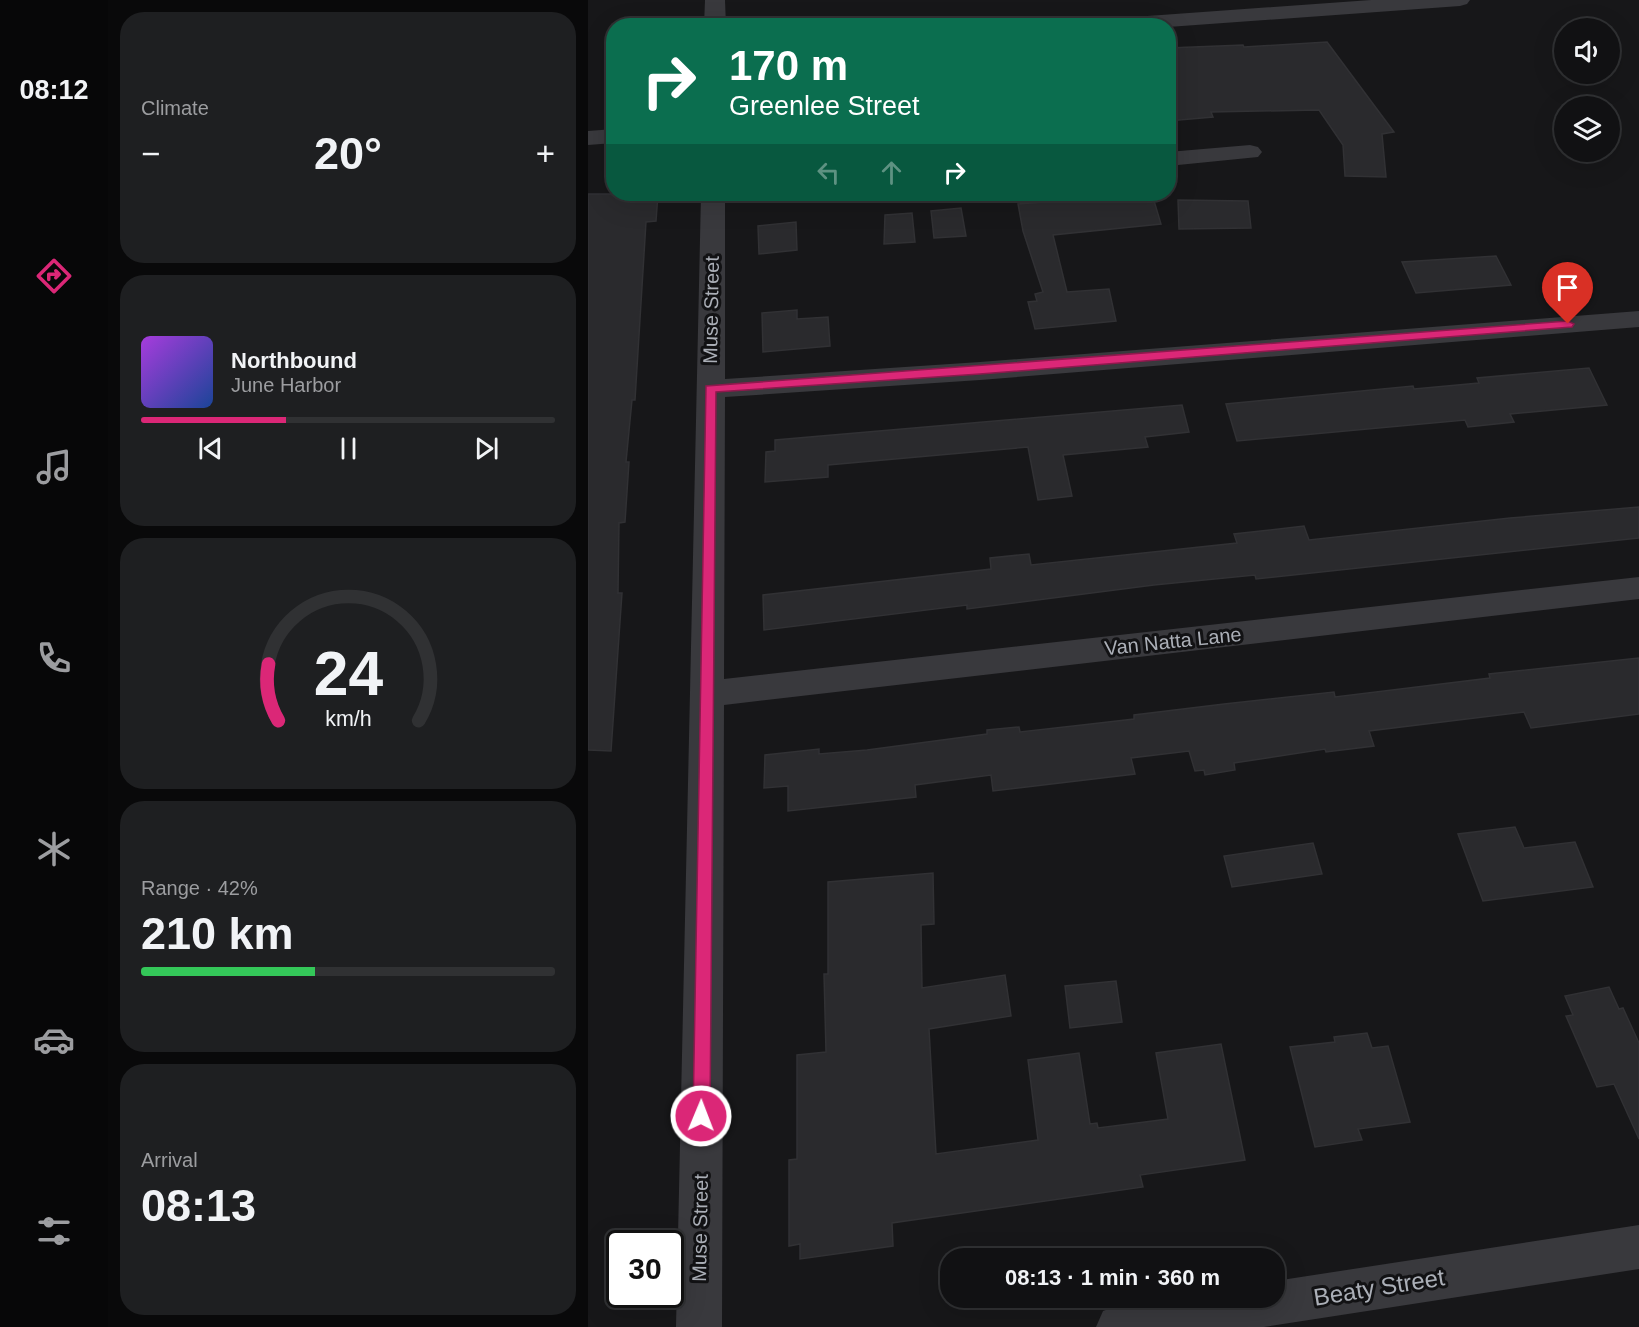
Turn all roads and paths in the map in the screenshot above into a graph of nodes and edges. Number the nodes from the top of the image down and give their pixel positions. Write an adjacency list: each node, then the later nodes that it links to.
1 (715, 0): 3 (street)
2 (1460, 0): 4 (street)
3 (715, 18)
4 (1176, 20)
5 (606, 137): 6 (street)
6 (588, 138)
7 (1250, 152): 8 (street)
8 (1176, 158)
9 (722, 201): 11 (street, Muse Street)
10 (1639, 319): 11 (street)
11 (710, 389): 13 (street, Muse Street)
12 (1639, 588): 13 (street, Van Natta Lane)
13 (706, 694): 15 (street, Muse Street)
14 (1639, 1247): 16 (street, Beaty Street)
15 (699, 1327)
16 (1119, 1327)

